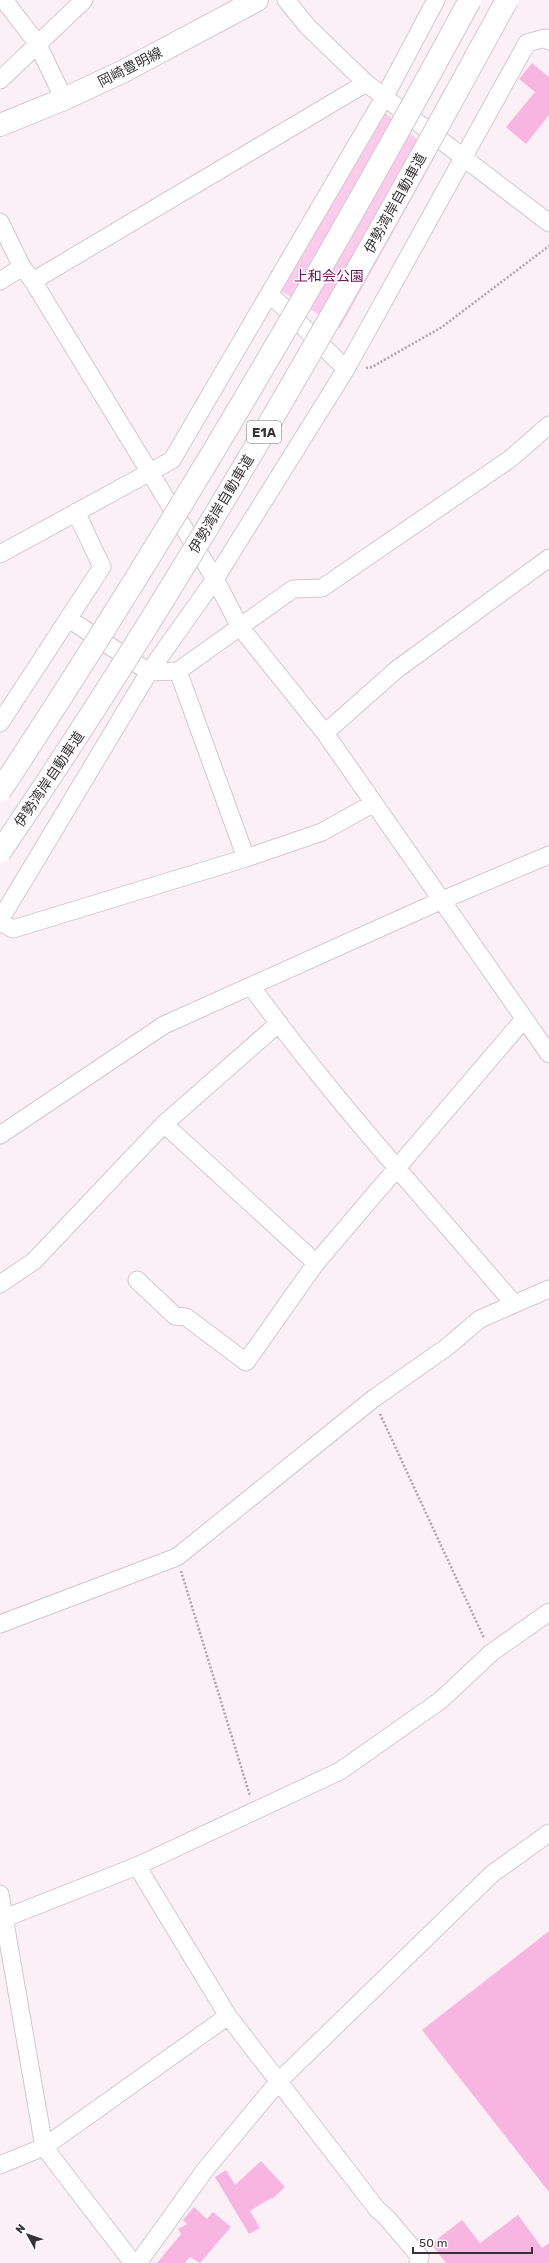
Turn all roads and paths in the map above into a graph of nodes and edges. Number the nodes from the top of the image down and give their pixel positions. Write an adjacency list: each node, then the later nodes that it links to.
1 (4, 0): 9 (street)
2 (84, 0): 9 (street)
3 (257, 0): 13 (main road, 岡崎豊明線)
4 (286, 0): 11 (street)
5 (436, 0): 12 (street)
6 (470, 0): 36 (main road, E1A, bridge)
7 (507, 0): 38 (main road, 伊勢湾岸自動車道 / E1A, bridge)
8 (549, 41): 15 (street)
9 (37, 43): 10 (street); 13 (street)
10 (0, 80)
11 (366, 83): 12 (street); 21 (street)
12 (385, 96): 15 (street); 22 (street)
13 (64, 99): 14 (main road, 岡崎豊明線)
14 (0, 125)
15 (464, 158): 17 (street); 23 (street)
16 (0, 222): 19 (street)
17 (549, 223)
18 (549, 246): 23 (path)
19 (22, 266): 20 (street); 21 (street)
20 (0, 281)
21 (33, 281): 25 (street)
22 (270, 294): 23 (street); 25 (street)
23 (346, 369): 29 (street)
24 (549, 425): 31 (street)
25 (150, 473): 26 (street); 29 (street)
26 (76, 512): 27 (street); 30 (street)
27 (0, 554)
28 (549, 558): 35 (street)
29 (215, 579): 31 (street); 33 (street)
30 (69, 619): 33 (street); 34 (street)
31 (240, 627): 32 (street); 35 (street)
32 (178, 671): 33 (street); 40 (street)
33 (150, 672): 42 (street)
34 (0, 723)
35 (325, 733): 37 (street)
36 (0, 791)
37 (374, 803): 40 (street); 41 (street)
38 (0, 852)
39 (549, 855): 41 (street)
40 (246, 858): 42 (street)
41 (440, 901): 43 (street); 44 (street)
42 (0, 921)
43 (251, 986): 45 (street); 48 (street)
44 (524, 1019): 46 (street); 49 (street)
45 (278, 1023): 47 (street); 49 (street)
46 (549, 1054)
47 (164, 1124): 50 (street); 52 (street)
48 (0, 1135)
49 (396, 1167): 50 (street); 54 (street)
50 (316, 1263): 51 (street)
51 (137, 1280)
52 (0, 1284)
53 (549, 1289): 54 (street)
54 (514, 1304): 55 (street)
55 (373, 1399): 56 (street); 59 (path)
56 (177, 1557): 58 (street); 60 (path)
57 (549, 1612): 59 (street)
58 (0, 1624)
59 (491, 1653): 60 (street)
60 (254, 1810): 62 (street)
61 (549, 1833): 66 (street)
62 (137, 1866): 64 (street); 65 (street)
63 (0, 1894): 64 (street)
64 (2, 1918): 67 (street)
65 (228, 2016): 66 (street); 67 (street)
66 (279, 2081): 70 (street); 71 (street)
67 (44, 2147): 68 (street); 69 (street)
68 (0, 2165)
69 (133, 2263)
70 (138, 2263)
71 (418, 2263)

